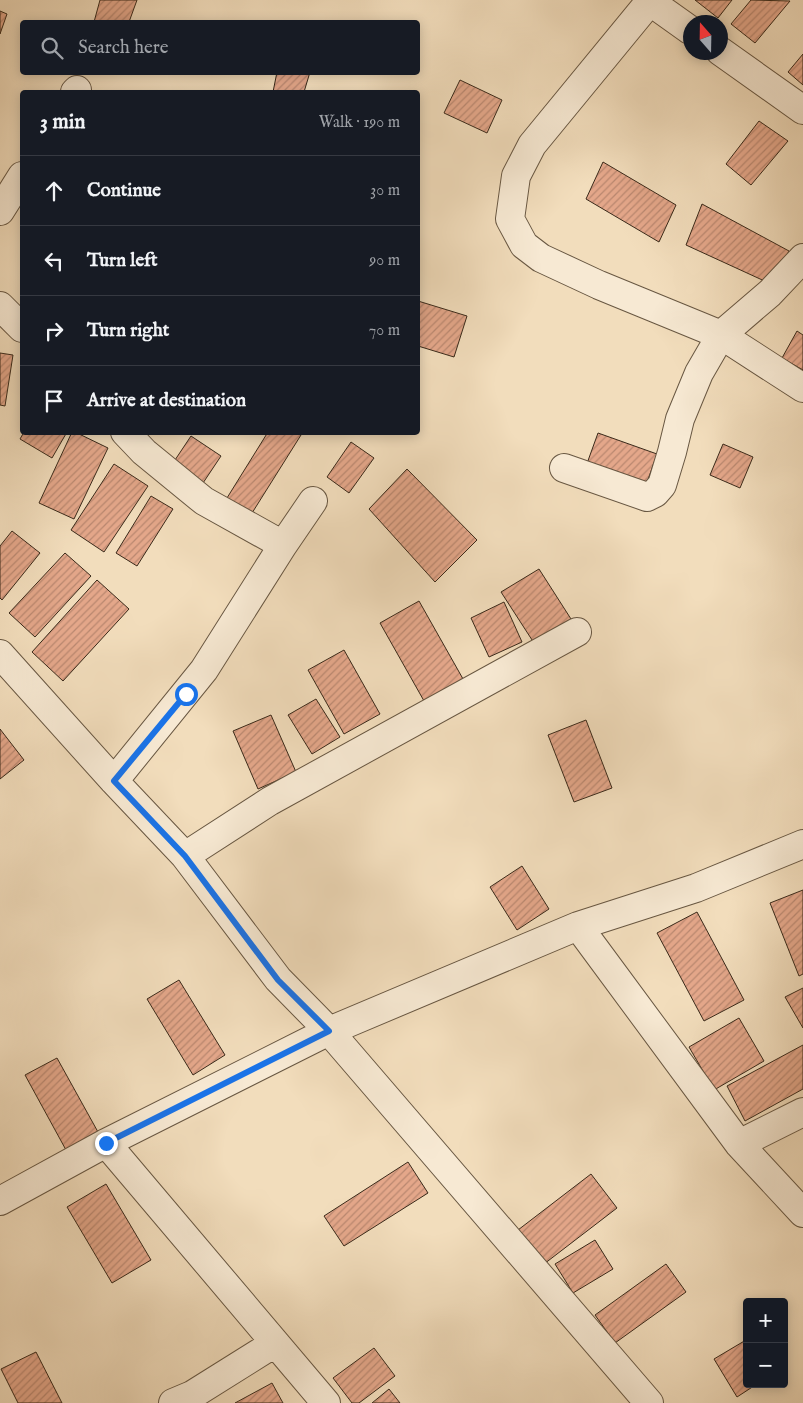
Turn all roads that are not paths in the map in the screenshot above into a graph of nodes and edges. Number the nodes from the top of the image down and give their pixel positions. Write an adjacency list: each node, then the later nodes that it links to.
1 (650, 0): 2 (street); 10 (street)
2 (683, 25)
3 (728, 57): 4 (street)
4 (803, 110)
5 (20, 179): 6 (street)
6 (0, 211)
7 (803, 258): 10 (street)
8 (0, 306): 9 (street)
9 (20, 326)
10 (721, 335): 11 (street); 14 (street)
11 (803, 388)
12 (132, 435): 13 (street)
13 (150, 442): 16 (street)
14 (564, 468)
15 (312, 501): 16 (street)
16 (283, 545): 19 (street)
17 (577, 632): 21 (street)
18 (0, 654): 19 (street)
19 (114, 781): 21 (street)
20 (803, 844): 22 (street)
21 (185, 856): 23 (street)
22 (578, 926): 23 (street); 26 (street)
23 (329, 1031): 25 (street); 32 (street)
24 (803, 1112): 26 (street)
25 (106, 1143): 27 (street); 29 (street)
26 (739, 1144): 28 (street)
27 (0, 1201)
28 (803, 1212)
29 (275, 1343): 30 (street); 31 (street)
30 (173, 1403)
31 (326, 1403)
32 (649, 1403)

